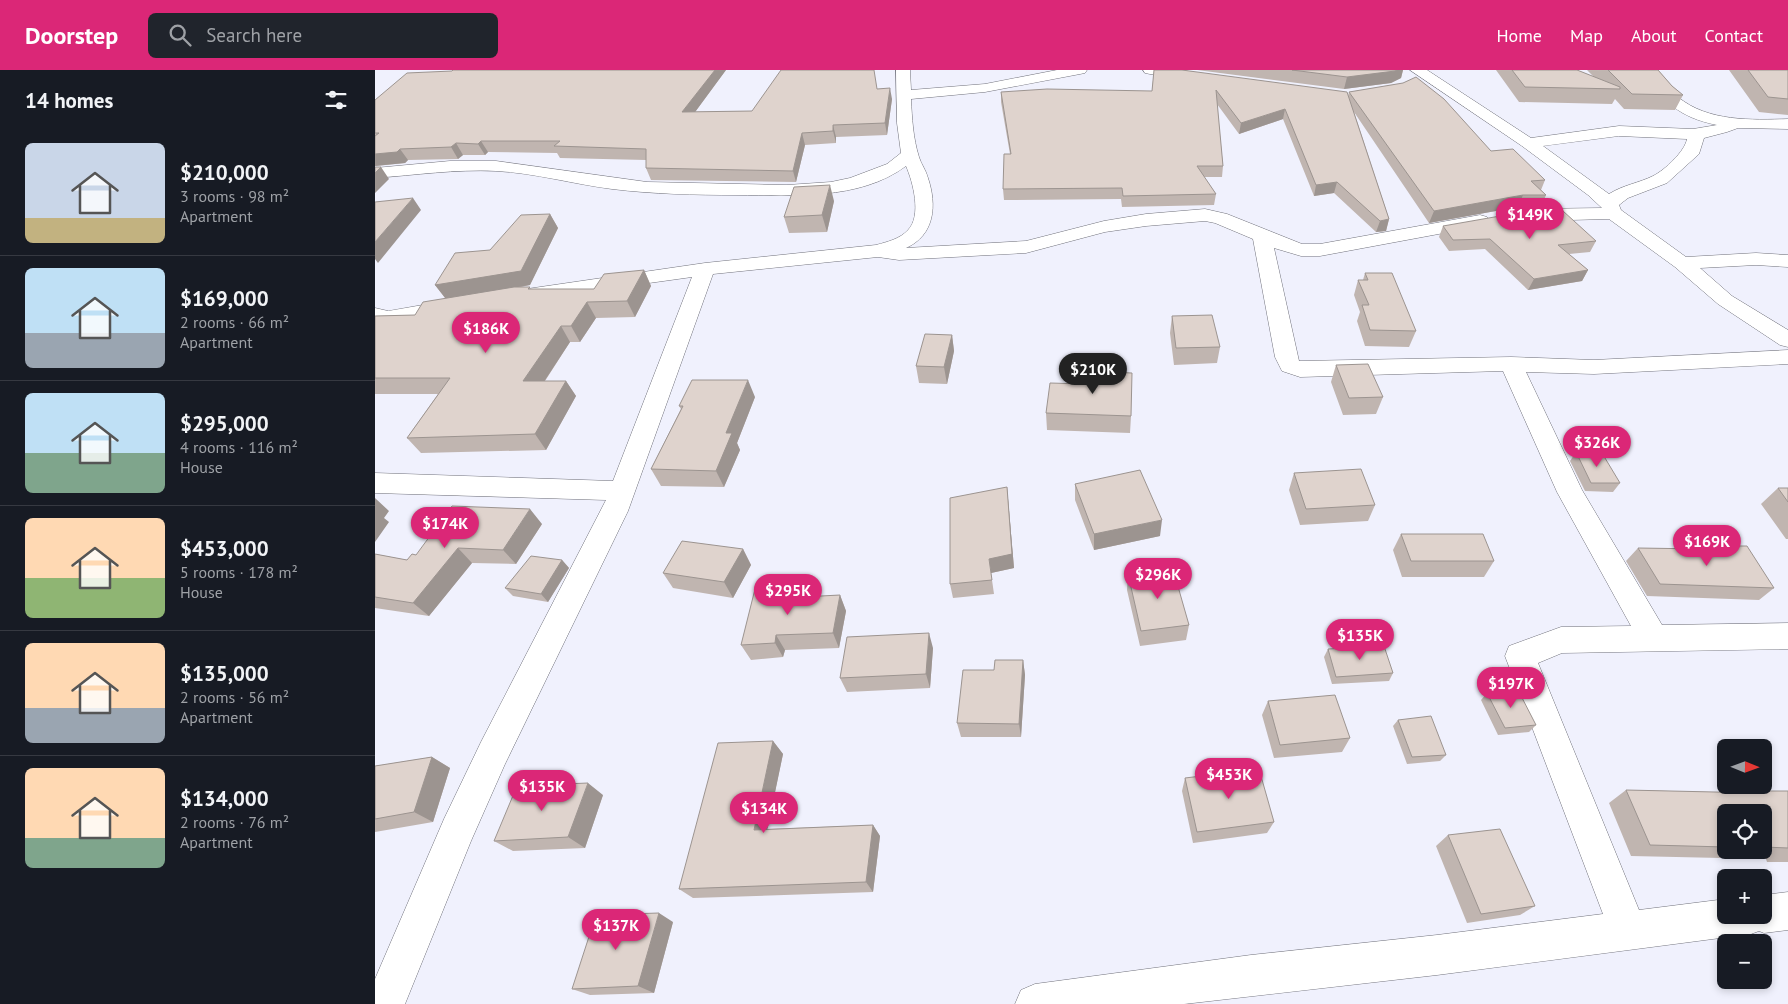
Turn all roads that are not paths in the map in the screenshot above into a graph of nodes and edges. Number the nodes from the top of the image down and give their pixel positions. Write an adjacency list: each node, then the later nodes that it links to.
1 (903, 70): 8 (street)
2 (1080, 70): 8 (street)
3 (1150, 70): 6 (street)
4 (1649, 70): 9 (street)
5 (1417, 71): 7 (street); 12 (street)
6 (1211, 78)
7 (1405, 84)
8 (903, 96): 13 (street)
9 (1735, 123): 10 (street); 11 (street)
10 (1788, 124)
11 (1696, 135): 12 (street); 15 (street)
12 (1528, 143): 15 (street)
13 (910, 155): 14 (street); 16 (street)
14 (375, 173)
15 (1611, 208): 17 (street); 21 (street)
16 (919, 227): 18 (street); 19 (street)
17 (1262, 236): 19 (street); 28 (street)
18 (878, 251): 19 (street); 22 (street)
19 (954, 251)
20 (1788, 260): 21 (street)
21 (1682, 263): 26 (street)
22 (705, 269): 23 (street); 30 (street)
23 (501, 298)
24 (472, 302): 25 (street)
25 (375, 314)
26 (1788, 340)
27 (1788, 357): 28 (street)
28 (1511, 364): 32 (street)
29 (375, 483): 30 (street)
30 (623, 491): 37 (street)
31 (1788, 636): 32 (street)
32 (1654, 638): 36 (street)
33 (1788, 911): 34 (street)
34 (1772, 913)
35 (1717, 919): 36 (street)
36 (1628, 930): 38 (street)
37 (385, 1004)
38 (1035, 1004)

